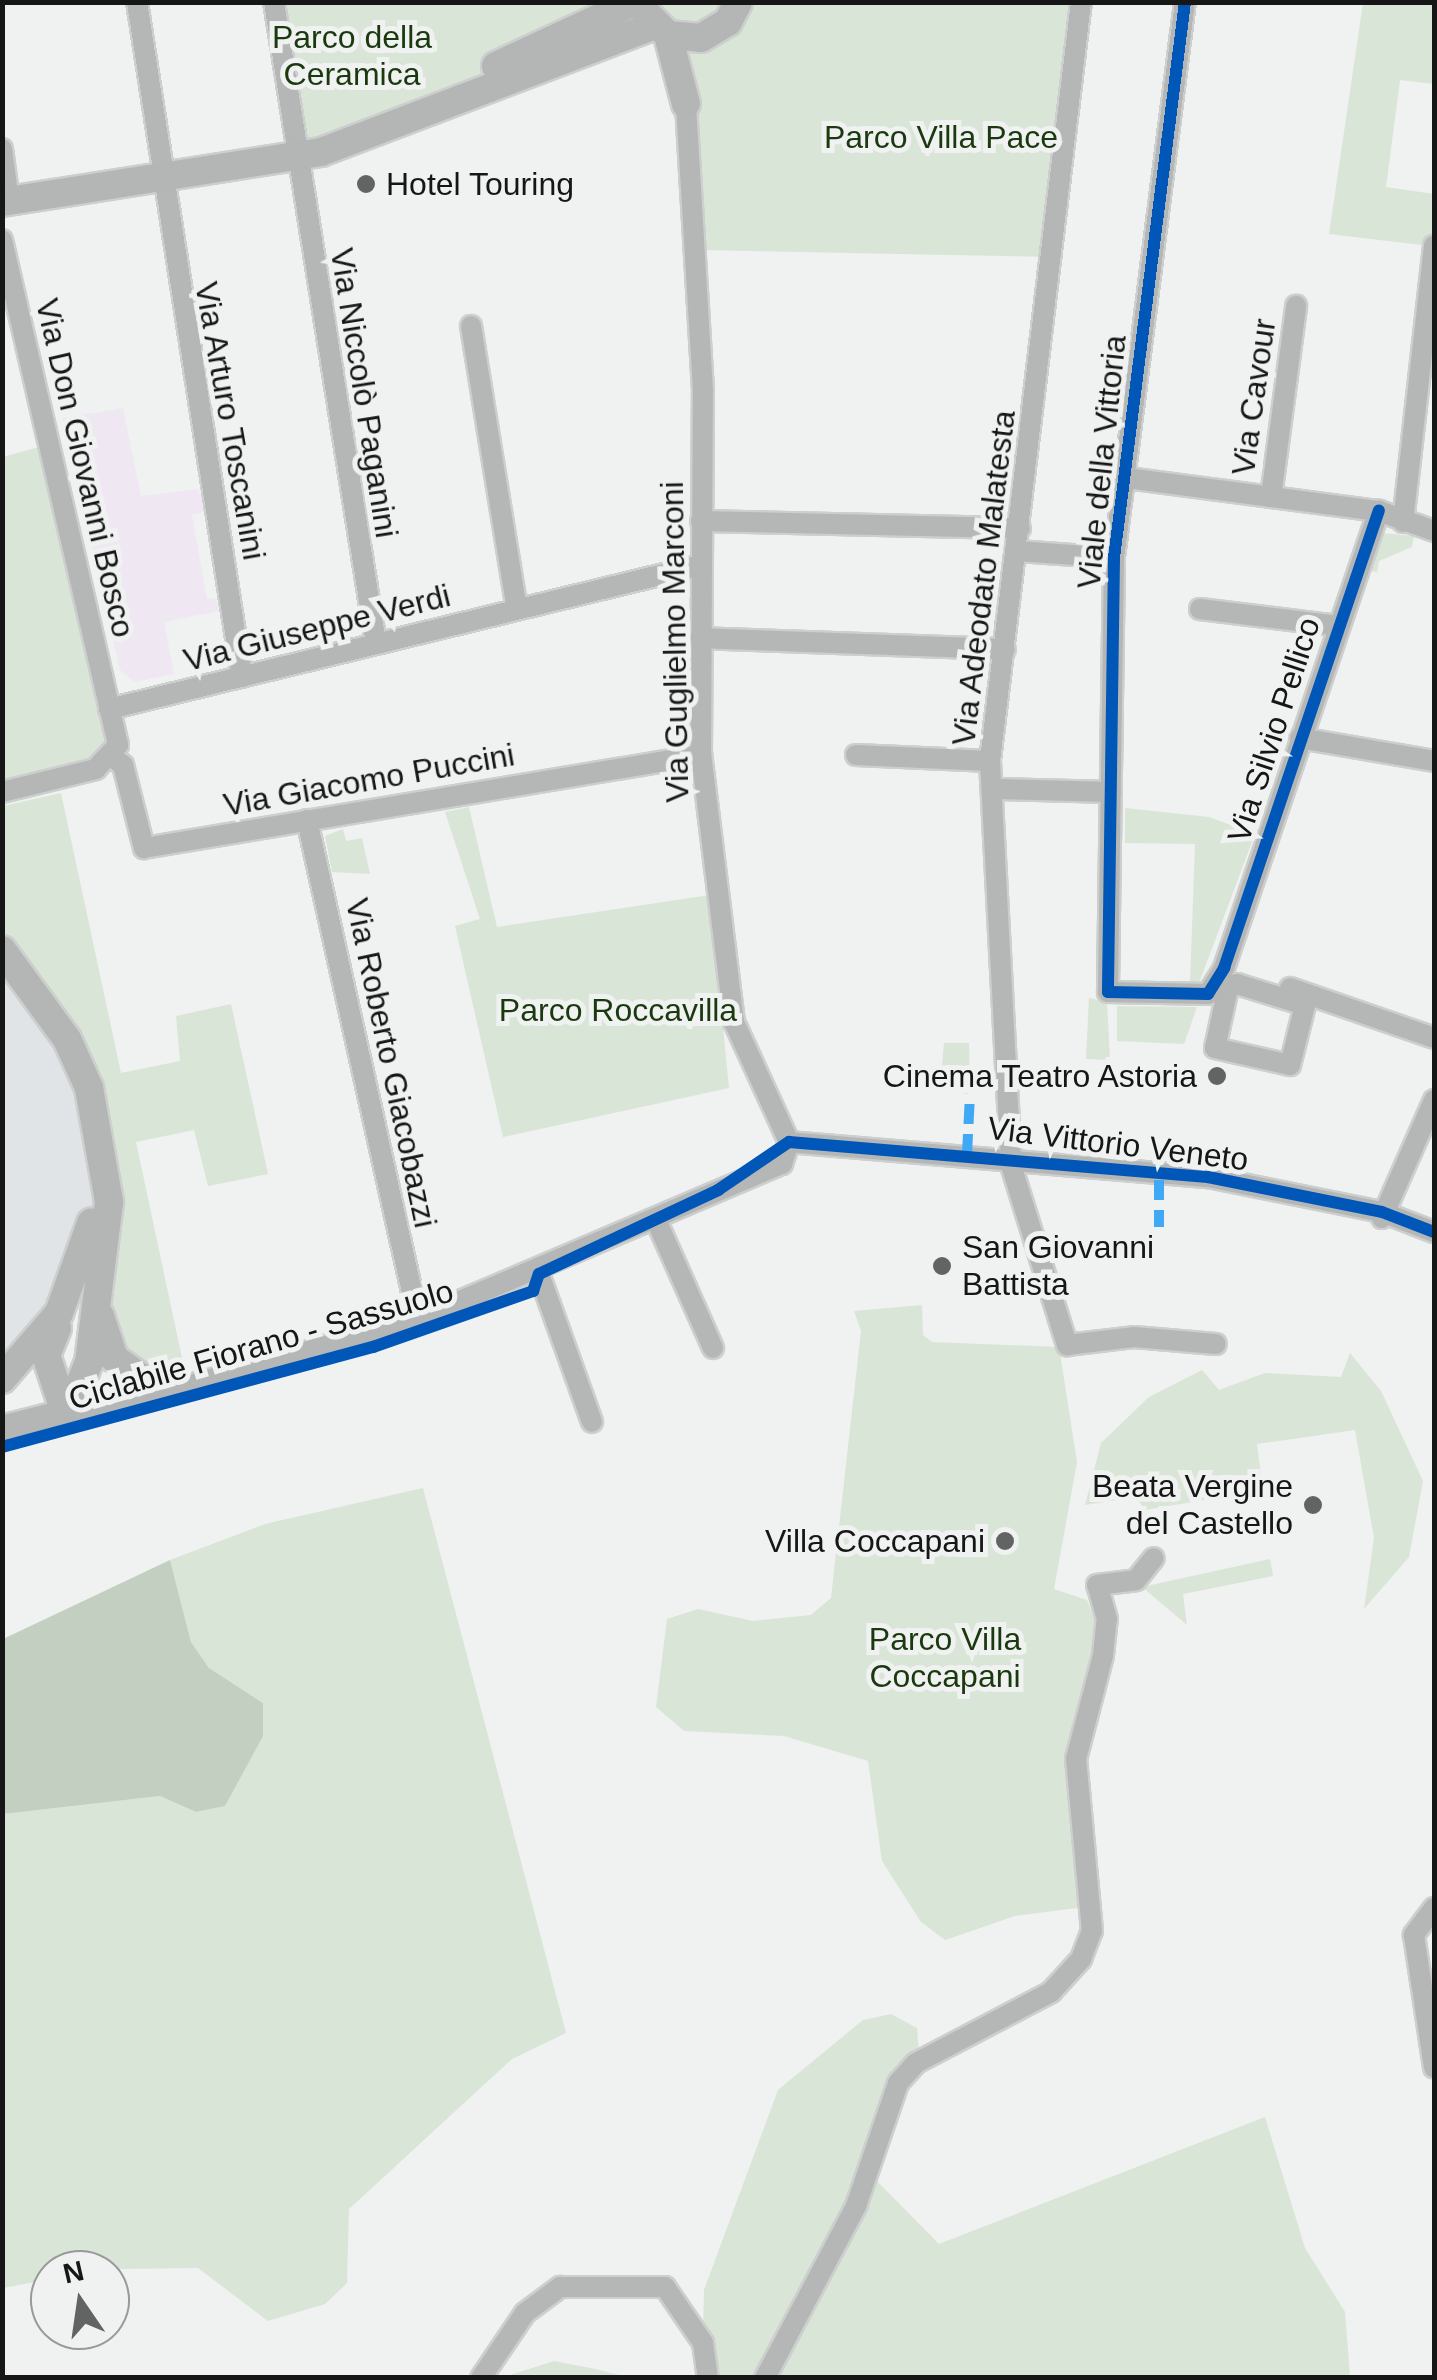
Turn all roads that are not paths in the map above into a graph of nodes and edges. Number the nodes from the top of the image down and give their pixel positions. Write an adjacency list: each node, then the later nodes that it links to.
1 (137, 2): 12 (street, Via Arturo Toscanini)
2 (274, 2): 11 (street, Via Niccolò Paganini)
3 (634, 2): 11 (street)
4 (738, 2): 8 (street)
5 (1080, 2): 24 (street, Via Adeodato Malatesta)
6 (1186, 2): 19 (street, Viale della Vittoria)
7 (655, 21): 8 (street); 9 (street); 11 (street)
8 (701, 38): 9 (street)
9 (686, 104): 22 (street, Via Guglielmo Marconi)
10 (2, 149): 13 (street)
11 (295, 150): 12 (street); 33 (street, Via Niccolò Paganini)
12 (158, 175): 13 (street); 35 (street, Via Arturo Toscanini)
13 (6, 201)
14 (2, 240): 36 (street, Via Don Giovanni Bosco)
15 (1434, 246): 18 (street)
16 (1296, 306): 20 (street, Via Cavour)
17 (471, 326): 29 (street)
18 (1430, 330): 23 (street)
19 (1127, 478): 20 (street); 27 (street, Viale della Vittoria)
20 (1271, 497): 21 (street)
21 (1379, 511): 23 (street); 31 (street, Via Silvio Pellico)
22 (700, 521): 24 (street); 28 (street, Via Guglielmo Marconi)
23 (1404, 522): 25 (street)
24 (1020, 528): 26 (street, Via Adeodato Malatesta)
25 (1434, 532)
26 (1017, 550): 27 (street); 34 (street, Via Adeodato Malatesta)
27 (1114, 558): 45 (street, Viale della Vittoria)
28 (700, 565): 29 (street, Via Giuseppe Verdi); 32 (street, Via Guglielmo Marconi)
29 (517, 609): 33 (street, Via Giuseppe Verdi)
30 (1200, 609): 31 (street, Via Silvio Pellico)
31 (1338, 626): 37 (street, Via Silvio Pellico)
32 (700, 638): 34 (street); 38 (street, Via Guglielmo Marconi)
33 (376, 644): 35 (street, Via Giuseppe Verdi)
34 (1005, 648): 41 (street, Via Adeodato Malatesta)
35 (242, 677): 36 (street, Via Giuseppe Verdi)
36 (109, 709): 40 (street)
37 (1300, 738): 42 (street); 49 (street, Via Silvio Pellico)
38 (702, 755): 46 (street, Via Giacomo Puccini); 54 (street, Via Guglielmo Marconi)
39 (856, 755): 41 (street)
40 (112, 757): 44 (street); 46 (street, Via Giacomo Puccini)
41 (990, 761): 43 (street, Via Adeodato Malatesta)
42 (1434, 762)
43 (998, 789): 45 (street); 55 (street, Via Adeodato Malatesta)
44 (2, 792)
45 (1111, 792): 49 (street, Viale della Vittoria)
46 (307, 820): 64 (street, Via Roberto Giacobazzi)
47 (2, 950): 50 (street)
48 (2, 968): 50 (street)
49 (1224, 968): 52 (street)
50 (40, 1000): 56 (street)
51 (1224, 1004): 51 (street)
52 (1434, 1038)
53 (1434, 1100): 58 (street)
54 (789, 1142): 55 (street, Via Vittorio Veneto); 57 (street); 57 (street)
55 (1012, 1160): 58 (street, Via Vittorio Veneto); 65 (street, Via Adeodato Malatesta)
56 (104, 1184): 62 (street); 63 (street)
57 (718, 1190): 59 (street)
58 (1382, 1215): 60 (street, Via Vittorio Veneto)
59 (656, 1220): 61 (street); 66 (street)
60 (1434, 1232)
61 (539, 1274): 64 (street); 73 (street)
62 (98, 1309): 69 (street); 70 (street)
63 (60, 1312): 67 (street); 70 (street)
64 (418, 1319): 68 (street)
65 (1216, 1344)
66 (714, 1348)
67 (2, 1378)
68 (188, 1385): 69 (street); 71 (street)
69 (154, 1387): 70 (street)
70 (67, 1408): 71 (street); 72 (street); 74 (street)
71 (101, 1412): 74 (street)
72 (2, 1420)
73 (592, 1422)
74 (2, 1434)
75 (1154, 1558): 80 (street)
76 (1434, 1908): 77 (street)
77 (1434, 2068)
78 (482, 2378): 79 (street)
79 (708, 2378)
80 (765, 2378)

